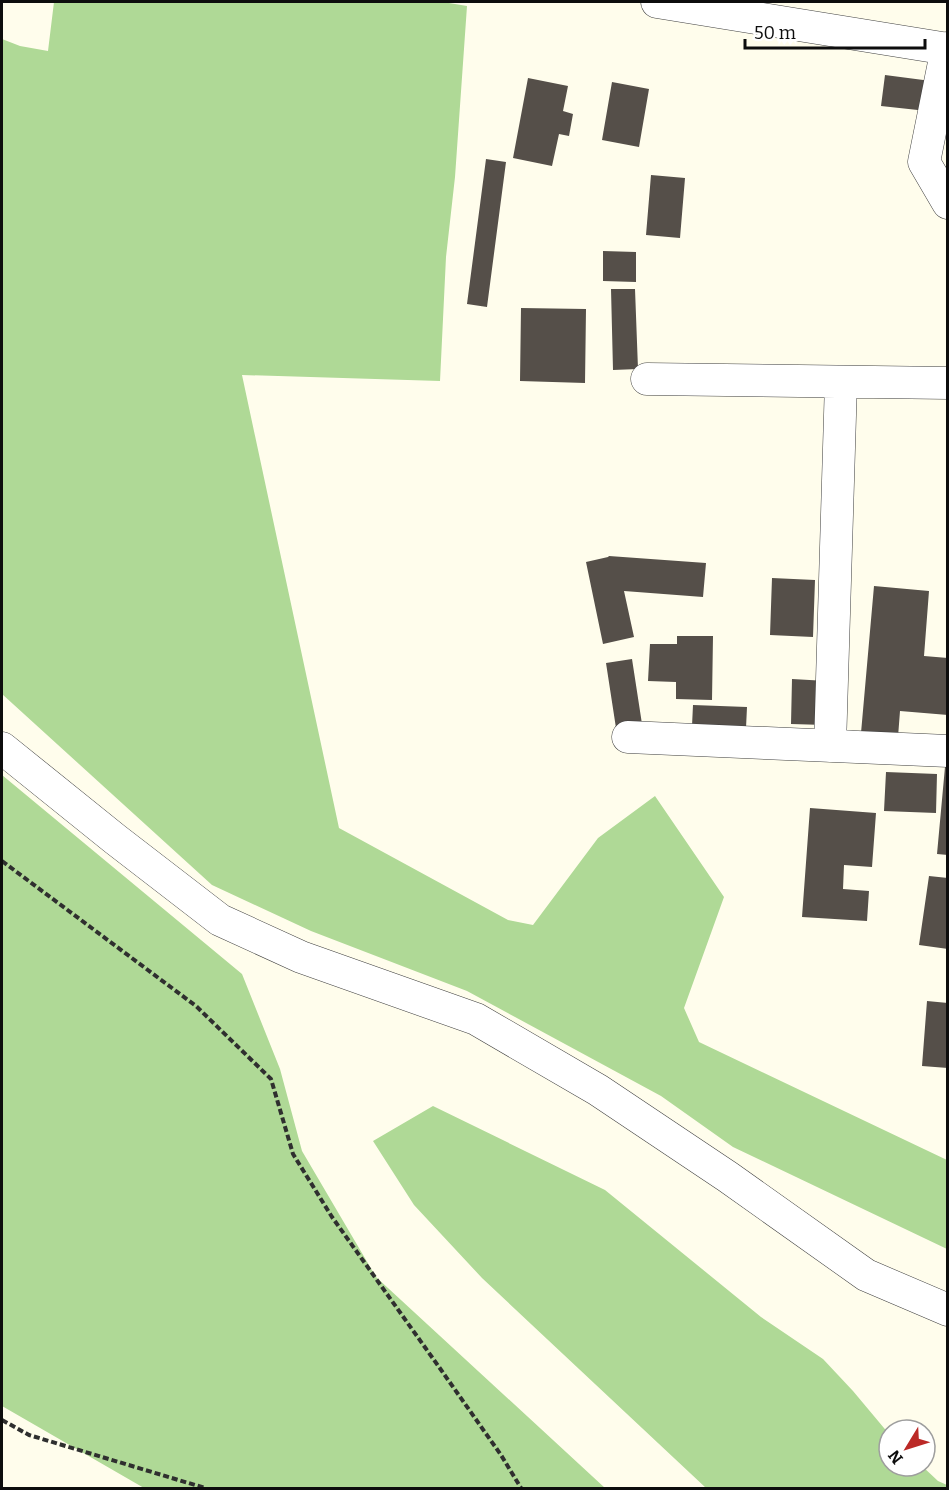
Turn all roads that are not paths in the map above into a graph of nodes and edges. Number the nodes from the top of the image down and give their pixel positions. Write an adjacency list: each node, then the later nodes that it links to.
1 (657, 2): 2 (street)
2 (947, 49): 3 (street)
3 (948, 203)
4 (647, 379): 5 (street)
5 (841, 382): 6 (street); 8 (street)
6 (948, 384)
7 (628, 737): 8 (street)
8 (830, 746): 10 (street)
9 (2, 748): 11 (street)
10 (948, 751)
11 (948, 1310)

